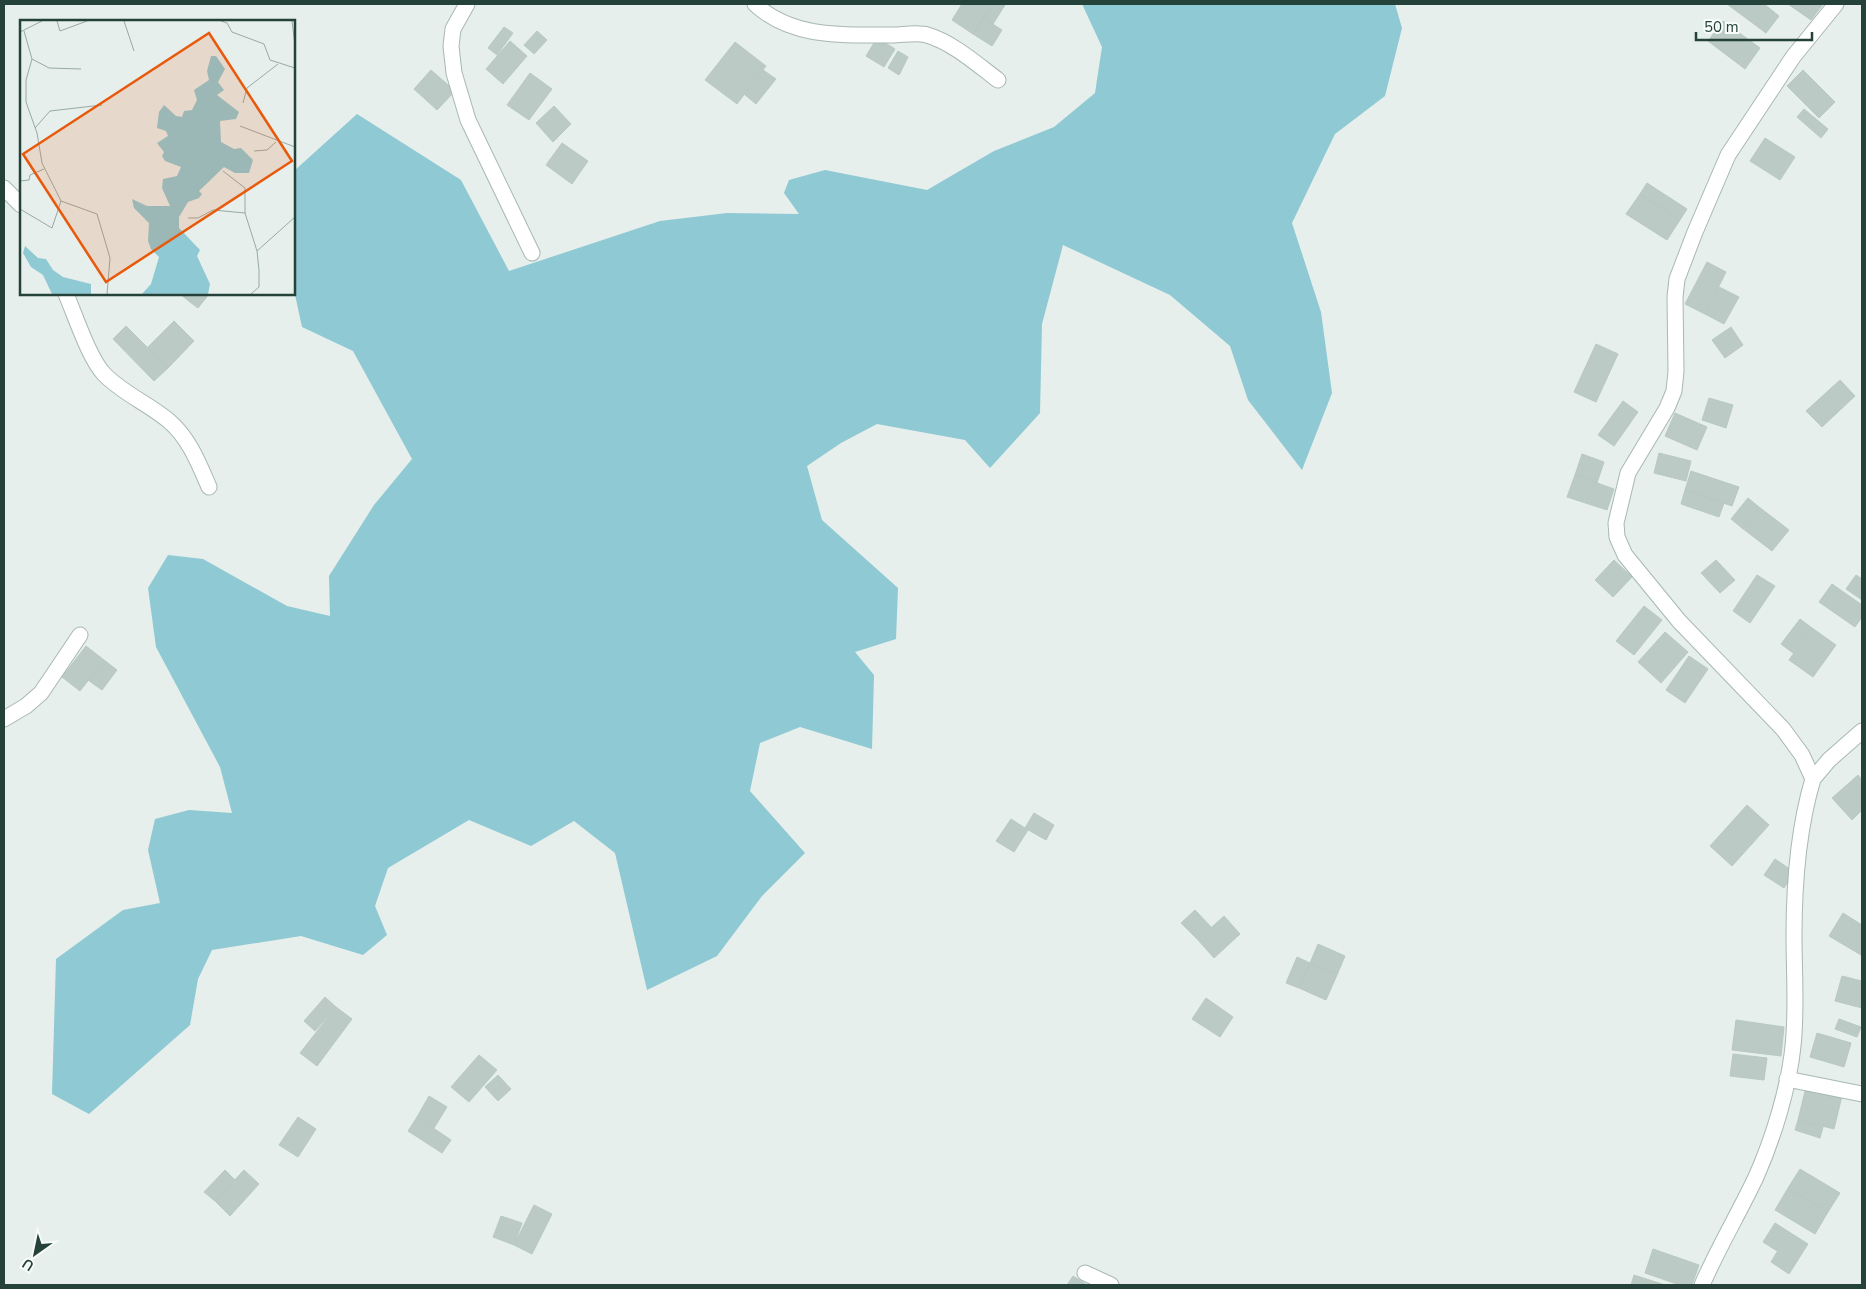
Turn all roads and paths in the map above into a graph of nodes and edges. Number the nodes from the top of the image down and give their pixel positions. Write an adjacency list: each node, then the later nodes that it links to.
1 (467, 4): 7 (street)
2 (755, 4): 4 (street)
3 (1836, 4): 13 (street)
4 (998, 80)
5 (4, 188): 6 (street)
6 (20, 204)
7 (532, 253)
8 (66, 295): 9 (street)
9 (209, 487)
10 (80, 635): 11 (street)
11 (4, 719)
12 (1862, 731): 13 (street)
13 (1813, 779): 14 (street)
14 (1787, 1079): 15 (street); 18 (street)
15 (1862, 1094)
16 (1085, 1273): 17 (street)
17 (1111, 1285)
18 (1702, 1285)

